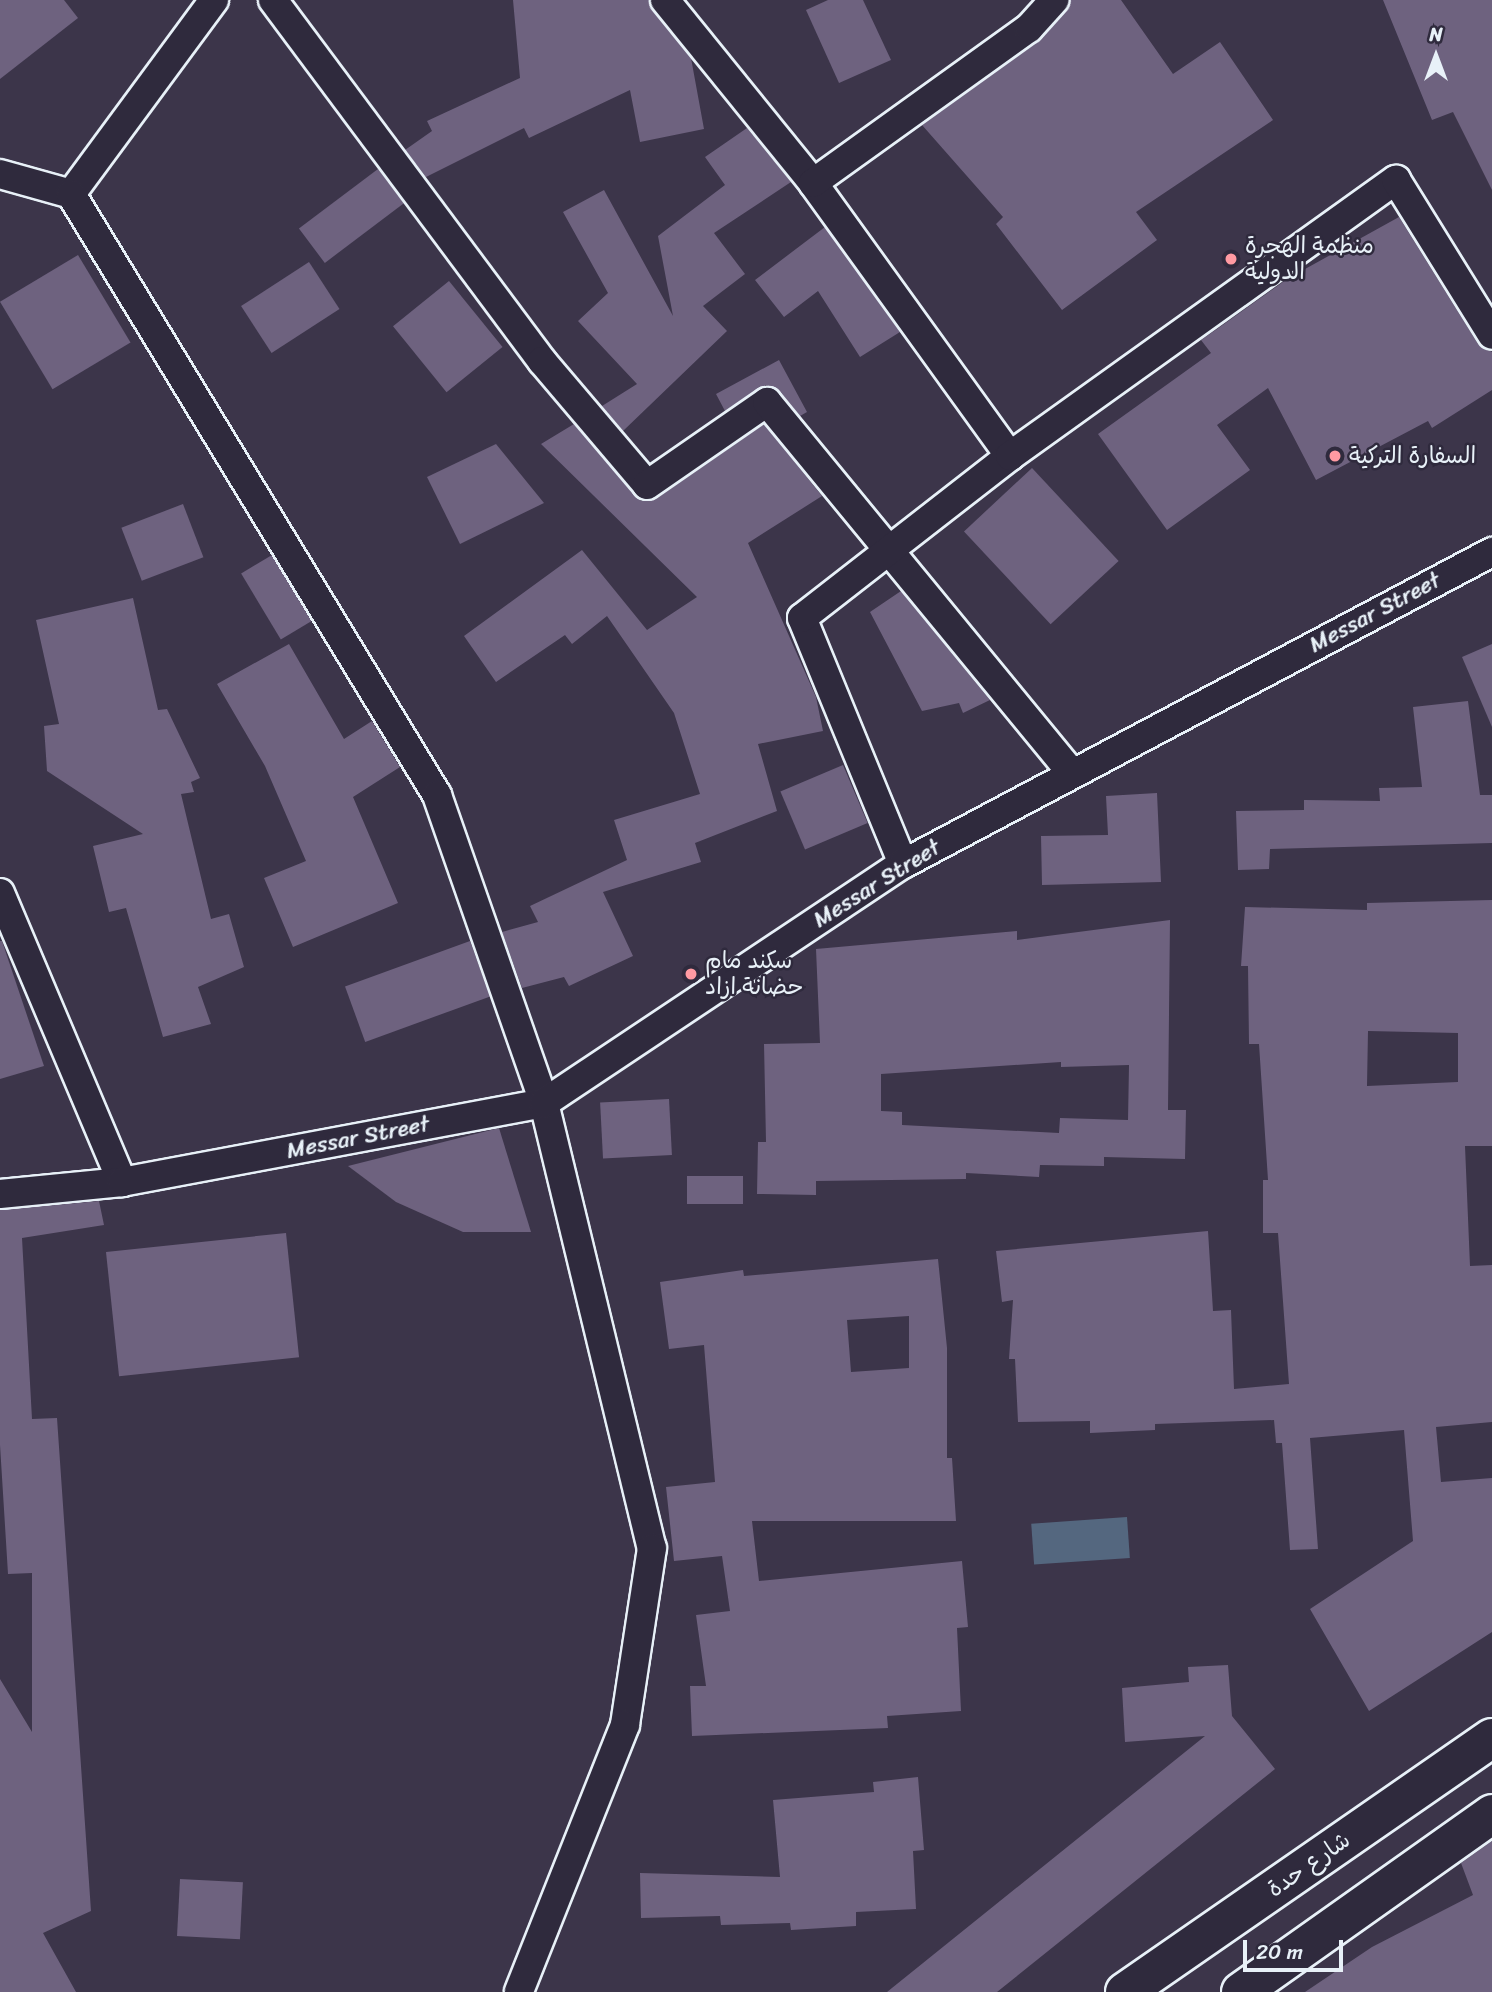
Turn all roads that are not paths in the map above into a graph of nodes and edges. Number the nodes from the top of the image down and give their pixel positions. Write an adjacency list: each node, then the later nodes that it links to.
1 (214, 0): 7 (street)
2 (273, 0): 10 (street)
3 (665, 0): 6 (street)
4 (1054, 0): 6 (street)
5 (0, 174): 7 (street)
6 (813, 183): 9 (street)
7 (71, 194): 15 (street)
8 (1492, 335): 9 (street)
9 (1010, 456): 10 (street)
10 (887, 552): 12 (street); 13 (street)
11 (1492, 552): 12 (street, Messar Street)
12 (1072, 773): 13 (street, Messar Street)
13 (903, 864): 15 (street, Messar Street)
14 (0, 893): 16 (street)
15 (544, 1103): 16 (street, Messar Street); 21 (street)
16 (122, 1182): 17 (street, Messar Street)
17 (0, 1194)
18 (1492, 1738): 22 (main road, شارع حدة)
19 (1492, 1814): 20 (main road)
20 (1243, 1991)
21 (519, 1992)
22 (1125, 1992)

